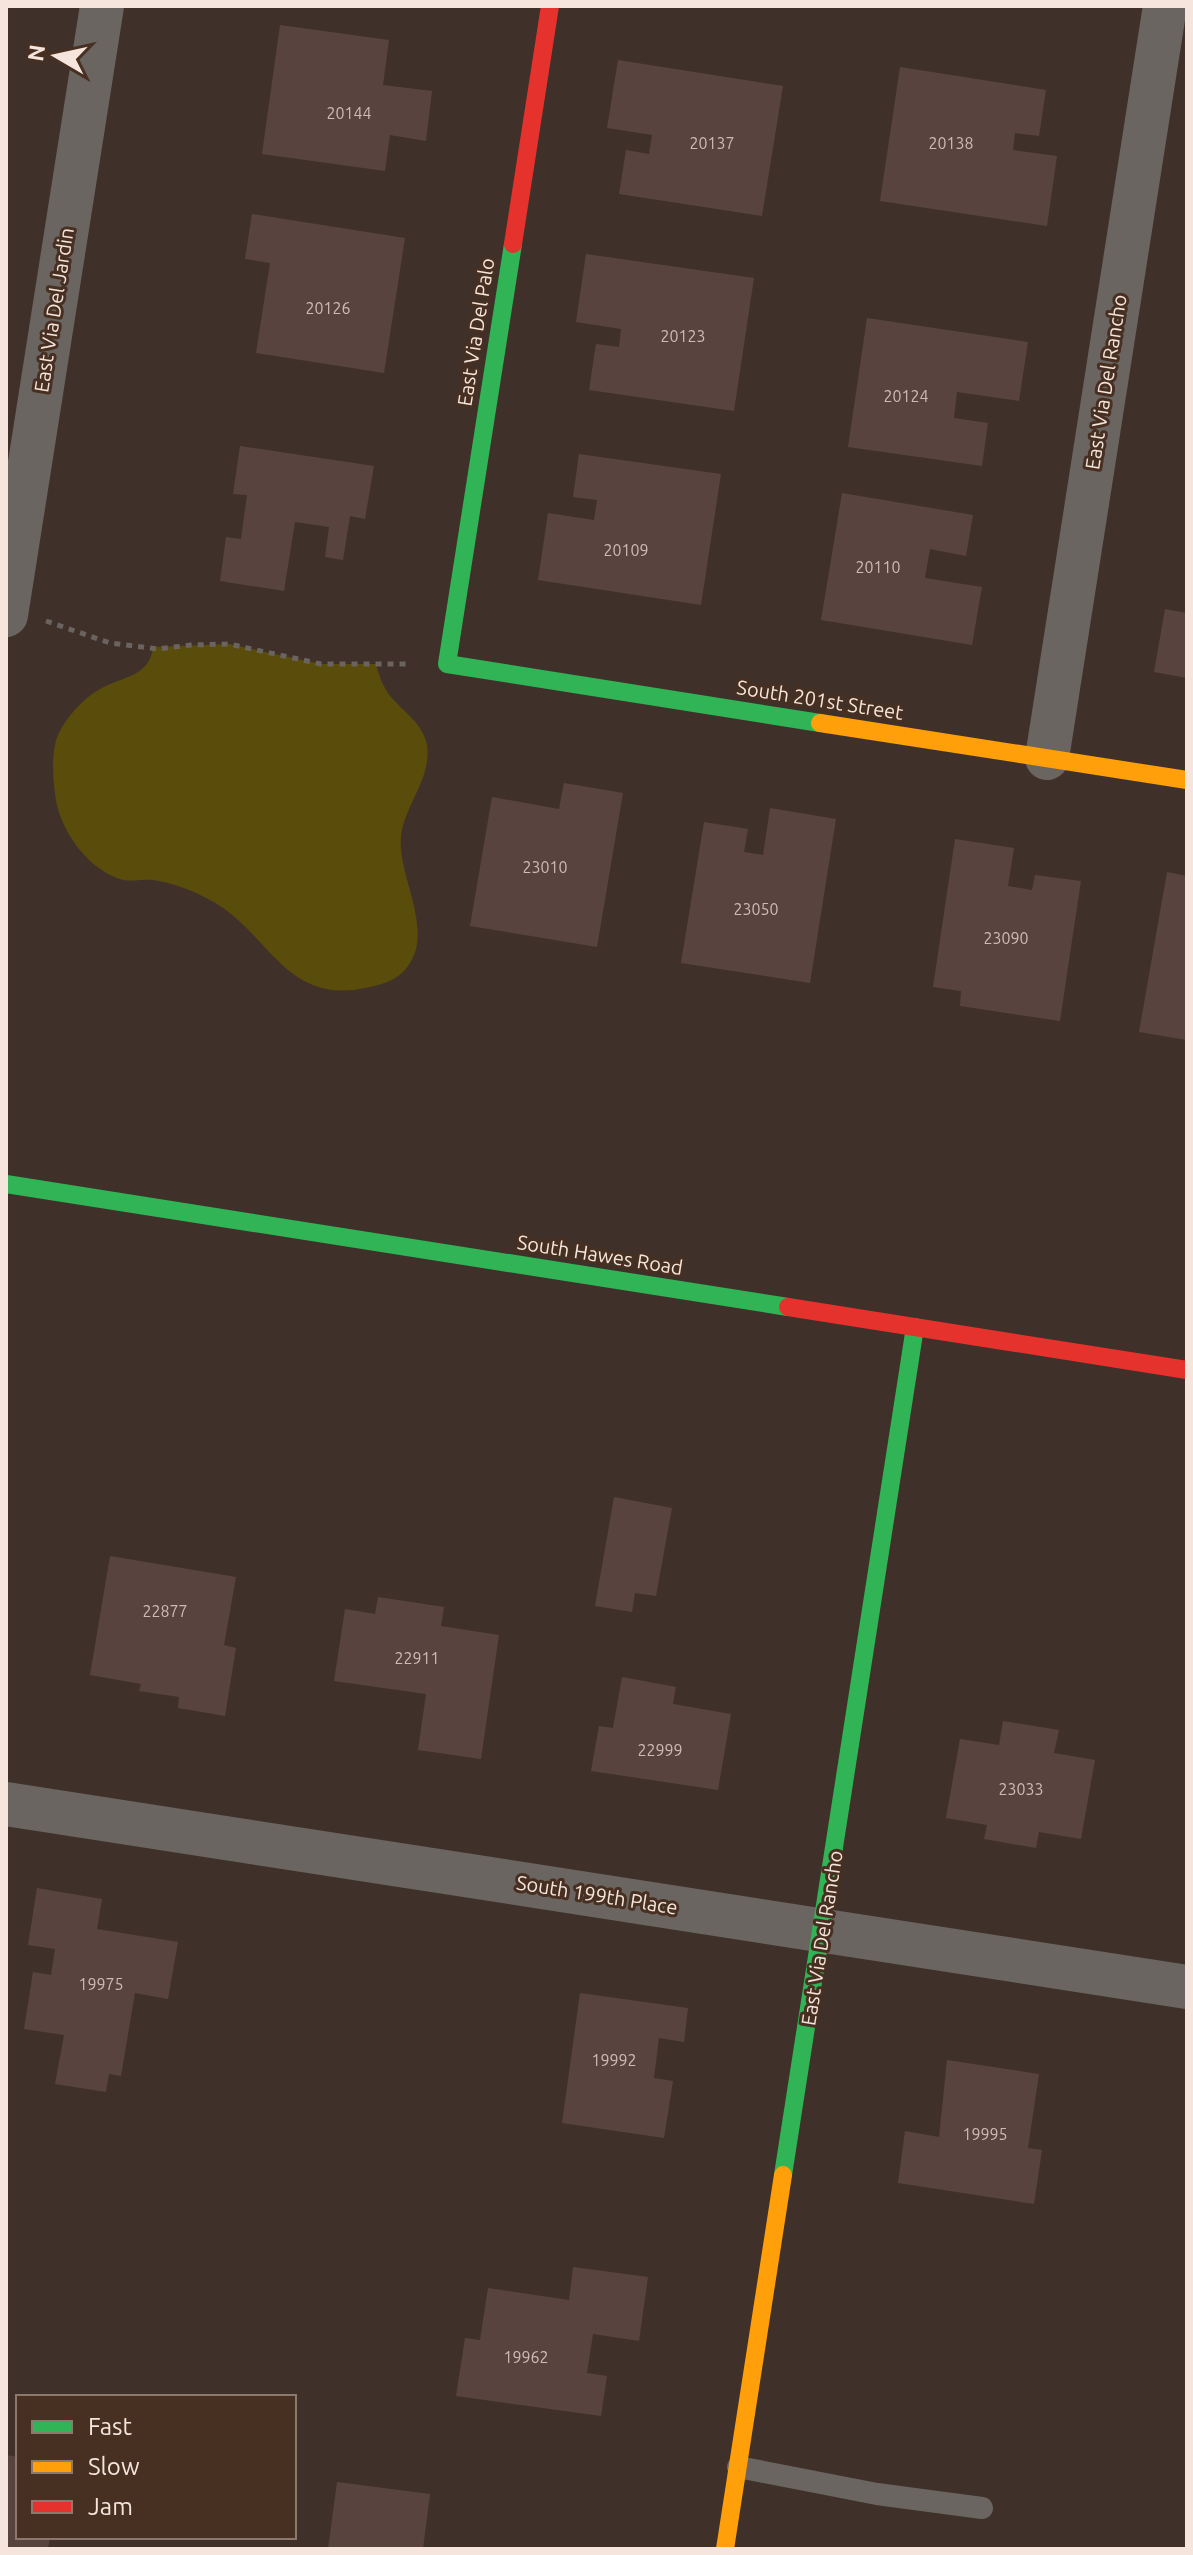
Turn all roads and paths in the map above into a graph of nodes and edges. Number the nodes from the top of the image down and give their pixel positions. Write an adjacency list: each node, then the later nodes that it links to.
1 (102, 6): 4 (street, East Via Del Jardin)
2 (550, 6): 5 (street, East Via Del Palo)
3 (1165, 6): 6 (street, East Via Del Rancho)
4 (7, 611): 5 (path)
5 (447, 664): 6 (street, South 201st Street)
6 (1047, 758): 7 (street, South 201st Street)
7 (1187, 780)
8 (6, 1184): 9 (street, South Hawes Road)
9 (915, 1327): 10 (street, South Hawes Road); 12 (street, East Via Del Rancho)
10 (1187, 1370)
11 (6, 1804): 12 (street, South 199th Place)
12 (823, 1930): 13 (street, South 199th Place); 14 (street, East Via Del Rancho)
13 (1187, 1987)
14 (738, 2467): 15 (lane); 16 (street, East Via Del Rancho)
15 (982, 2508)
16 (725, 2549)

